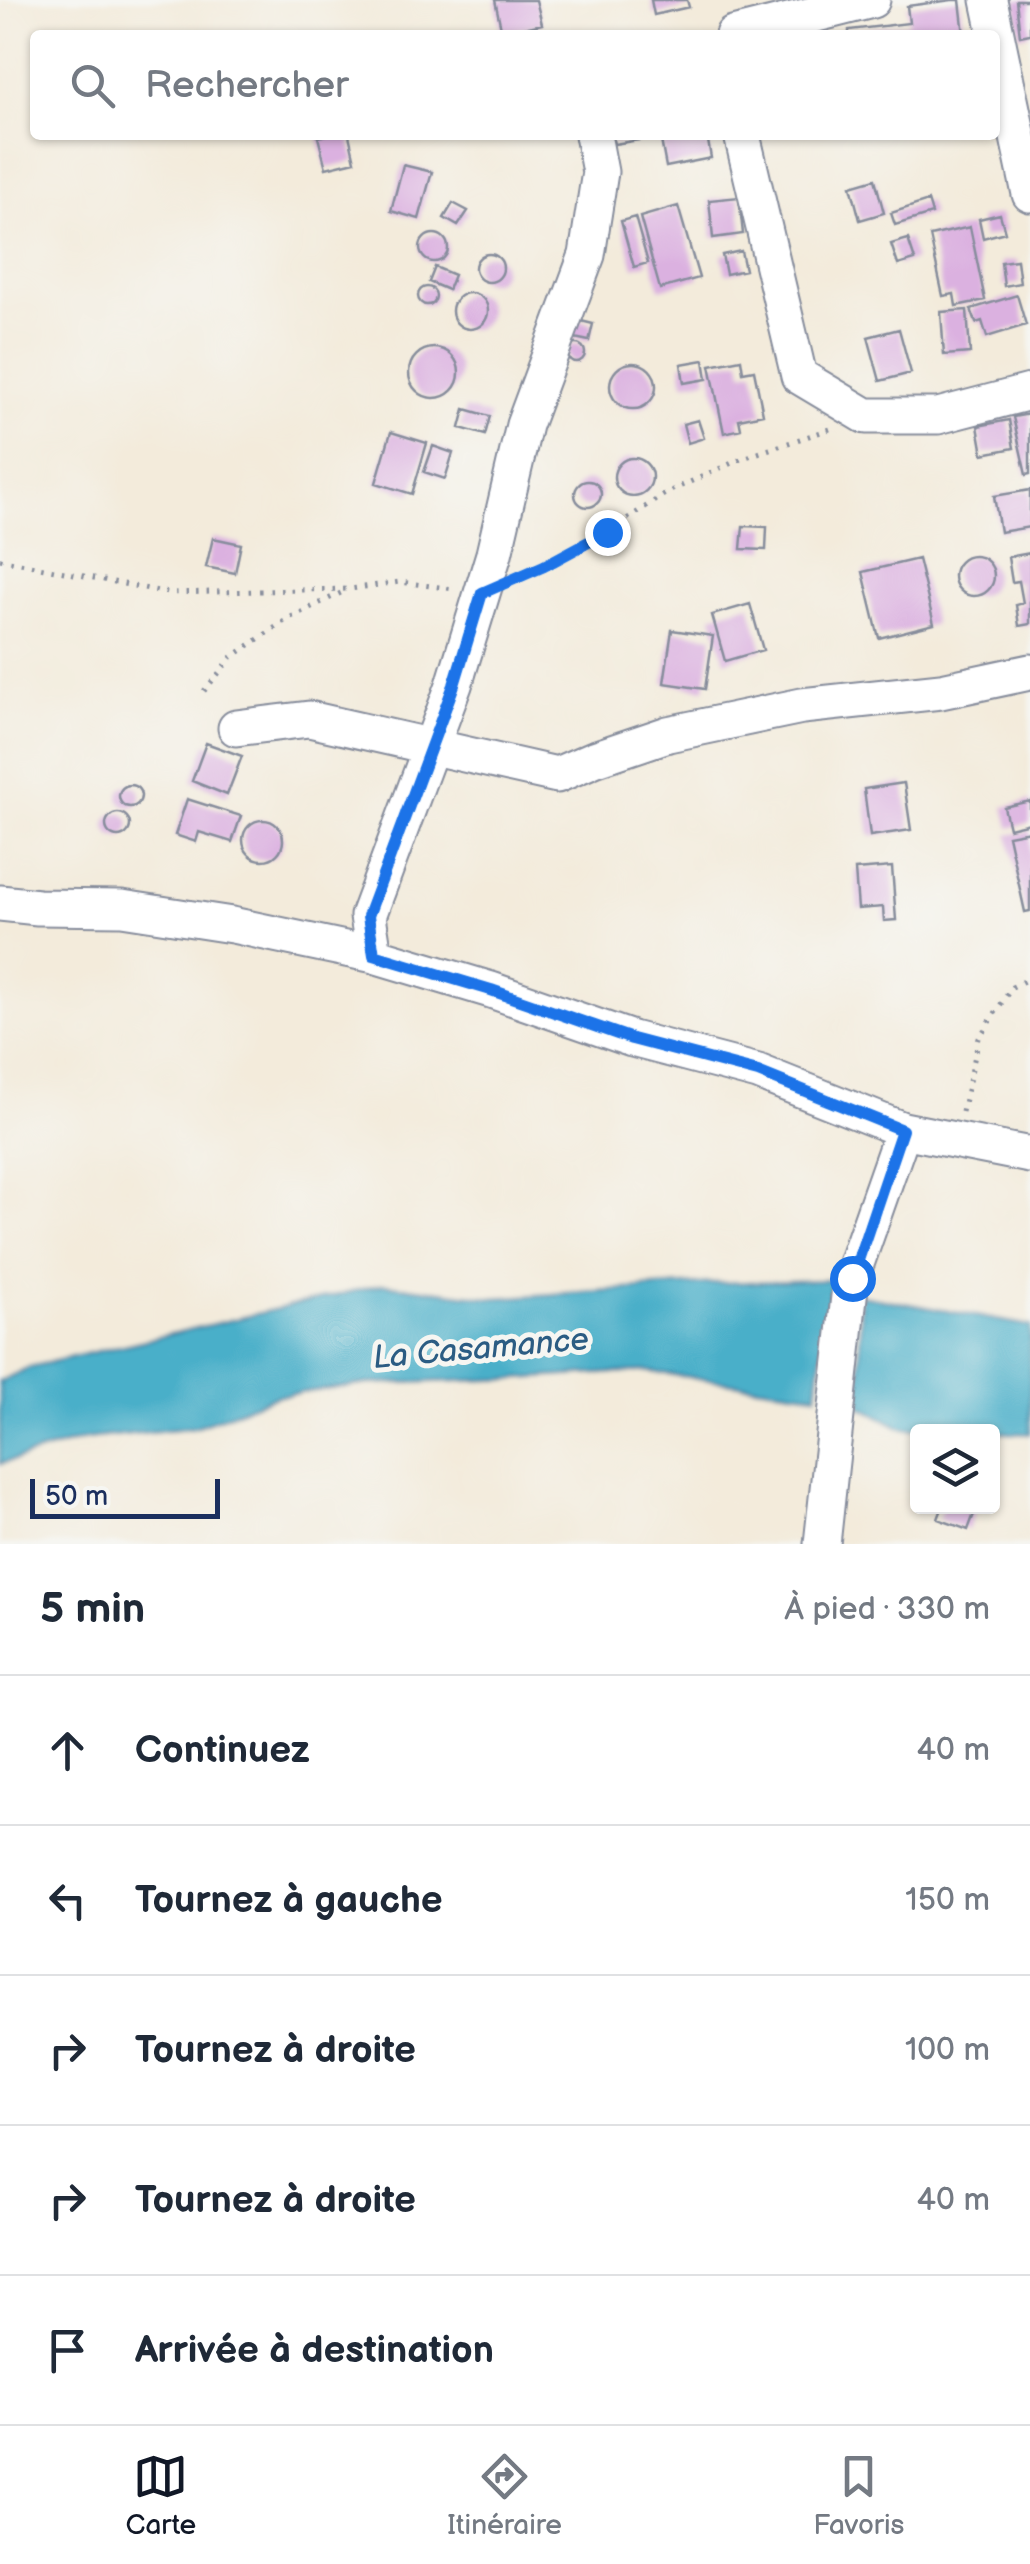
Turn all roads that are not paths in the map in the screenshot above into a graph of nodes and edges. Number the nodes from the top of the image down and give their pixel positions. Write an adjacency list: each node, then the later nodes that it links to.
1 (872, 0): 3 (street)
2 (989, 0): 4 (street)
3 (753, 30)
4 (995, 30)
5 (1000, 52): 8 (street)
6 (593, 140): 12 (street)
7 (743, 140): 9 (street)
8 (1030, 194)
9 (1030, 392)
10 (1030, 672): 12 (street)
11 (236, 728): 12 (street)
12 (430, 747): 14 (street)
13 (0, 903): 15 (street)
14 (368, 916): 15 (street); 16 (street)
15 (324, 945): 16 (street)
16 (374, 955): 17 (street)
17 (902, 1130): 18 (street); 19 (street)
18 (1030, 1155)
19 (822, 1544)

